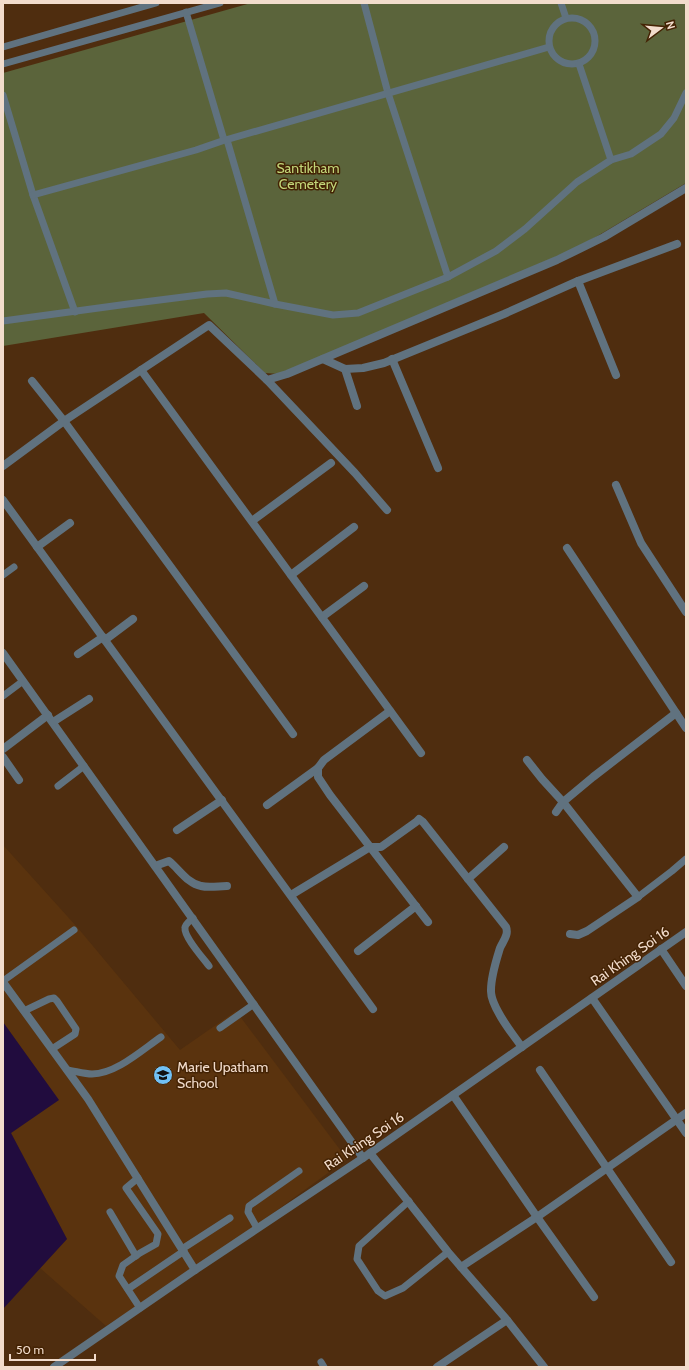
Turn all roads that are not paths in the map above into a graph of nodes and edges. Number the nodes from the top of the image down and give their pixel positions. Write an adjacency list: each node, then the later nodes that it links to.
1 (156, 3): 8 (lane)
2 (189, 3): 6 (lane)
3 (220, 3): 6 (lane)
4 (364, 3): 13 (lane)
5 (561, 3): 7 (lane)
6 (188, 12): 10 (lane); 15 (lane)
7 (566, 18): 9 (lane); 11 (lane)
8 (3, 47)
9 (549, 47): 11 (lane); 13 (lane)
10 (3, 64)
11 (579, 64): 16 (lane)
12 (686, 93): 16 (lane)
13 (388, 94): 15 (lane); 20 (lane)
14 (3, 95): 18 (lane)
15 (226, 140): 18 (lane); 22 (lane)
16 (611, 160): 20 (lane)
17 (686, 188): 25 (street)
18 (34, 195): 23 (lane)
19 (677, 244): 21 (street)
20 (448, 277): 22 (lane)
21 (578, 281): 26 (street); 29 (street)
22 (275, 304): 23 (lane)
23 (75, 312): 24 (lane)
24 (3, 321)
25 (323, 359): 27 (street); 31 (street)
26 (392, 359): 27 (street); 36 (street)
27 (345, 368): 32 (street)
28 (141, 370): 31 (street); 33 (street); 40 (street)
29 (616, 375)
30 (32, 380): 33 (street)
31 (267, 380): 39 (street)
32 (357, 406)
33 (64, 421): 35 (street); 63 (street)
34 (331, 463): 40 (street)
35 (3, 466)
36 (438, 468)
37 (616, 485): 49 (street)
38 (3, 500): 43 (street)
39 (386, 510)
40 (252, 521): 46 (street)
41 (70, 524): 43 (street)
42 (354, 527): 46 (street)
43 (37, 547): 52 (street)
44 (567, 548): 59 (street)
45 (14, 567): 47 (lane)
46 (291, 575): 50 (street)
47 (3, 576)
48 (364, 586): 50 (street)
49 (686, 612)
50 (322, 617): 58 (street)
51 (133, 619): 52 (street)
52 (104, 638): 54 (street); 72 (street)
53 (3, 653): 55 (street)
54 (78, 654)
55 (23, 681): 56 (lane); 60 (street)
56 (3, 696)
57 (89, 699): 61 (street)
58 (390, 711): 65 (street); 69 (street)
59 (676, 713): 62 (street); 73 (street)
60 (48, 715): 61 (street); 64 (street)
61 (53, 722): 68 (street)
62 (686, 728)
63 (293, 734)
64 (3, 749)
65 (421, 753)
66 (3, 758): 70 (street)
67 (527, 760): 73 (street)
68 (84, 766): 71 (lane); 80 (street)
69 (318, 768): 74 (street); 77 (street)
70 (19, 780)
71 (58, 786)
72 (222, 800): 76 (street); 83 (street)
73 (564, 802): 75 (street); 84 (street)
74 (267, 805)
75 (556, 812)
76 (177, 830)
77 (370, 847): 81 (street); 83 (street); 85 (street)
78 (504, 847): 81 (street)
79 (686, 859): 84 (lane)
80 (155, 866): 82 (street); 86 (street)
81 (468, 879): 102 (street)
82 (226, 886)
83 (291, 895): 98 (street)
84 (638, 897): 90 (street)
85 (416, 906): 87 (street); 92 (street)
86 (193, 918): 93 (lane); 97 (street)
87 (428, 922)
88 (74, 930): 94 (lane)
89 (686, 932): 91 (street, Rai Khing Soi 16)
90 (570, 934)
91 (662, 949): 95 (street); 96 (street, Rai Khing Soi 16)
92 (358, 951)
93 (209, 966)
94 (3, 982): 99 (street)
95 (686, 986)
96 (592, 998): 102 (street, Rai Khing Soi 16); 108 (street)
97 (254, 1004): 100 (lane); 110 (street)
98 (373, 1009)
99 (24, 1011): 103 (street); 103 (lane)
100 (220, 1028)
101 (161, 1037): 104 (lane)
102 (522, 1047): 106 (street, Rai Khing Soi 16)
103 (52, 1049): 104 (street)
104 (67, 1070): 113 (street)
105 (540, 1070): 111 (street)
106 (453, 1095): 110 (street, Rai Khing Soi 16); 116 (street)
107 (686, 1113): 108 (street)
108 (677, 1120): 109 (street); 111 (street)
109 (686, 1133)
110 (367, 1155): 114 (street); 118 (street, Rai Khing Soi 16)
111 (607, 1168): 116 (street); 122 (street)
112 (299, 1171): 118 (lane)
113 (138, 1178): 119 (street); 121 (lane)
114 (409, 1201): 120 (street); 120 (lane)
115 (110, 1212): 121 (lane)
116 (537, 1217): 123 (street); 126 (street)
117 (230, 1218): 119 (lane)
118 (257, 1228): 124 (street, Rai Khing Soi 16)
119 (183, 1250): 124 (street); 125 (lane)
120 (448, 1252): 123 (street)
121 (136, 1256): 125 (lane)
122 (670, 1262)
123 (461, 1267): 128 (street)
124 (195, 1270): 127 (street, Rai Khing Soi 16)
125 (128, 1289): 127 (lane)
126 (594, 1298)
127 (140, 1308): 130 (street, Rai Khing Soi 16)
128 (507, 1320): 129 (street); 131 (street)
129 (536, 1363): 132 (street)
130 (54, 1367)
131 (437, 1367)
132 (544, 1367)

